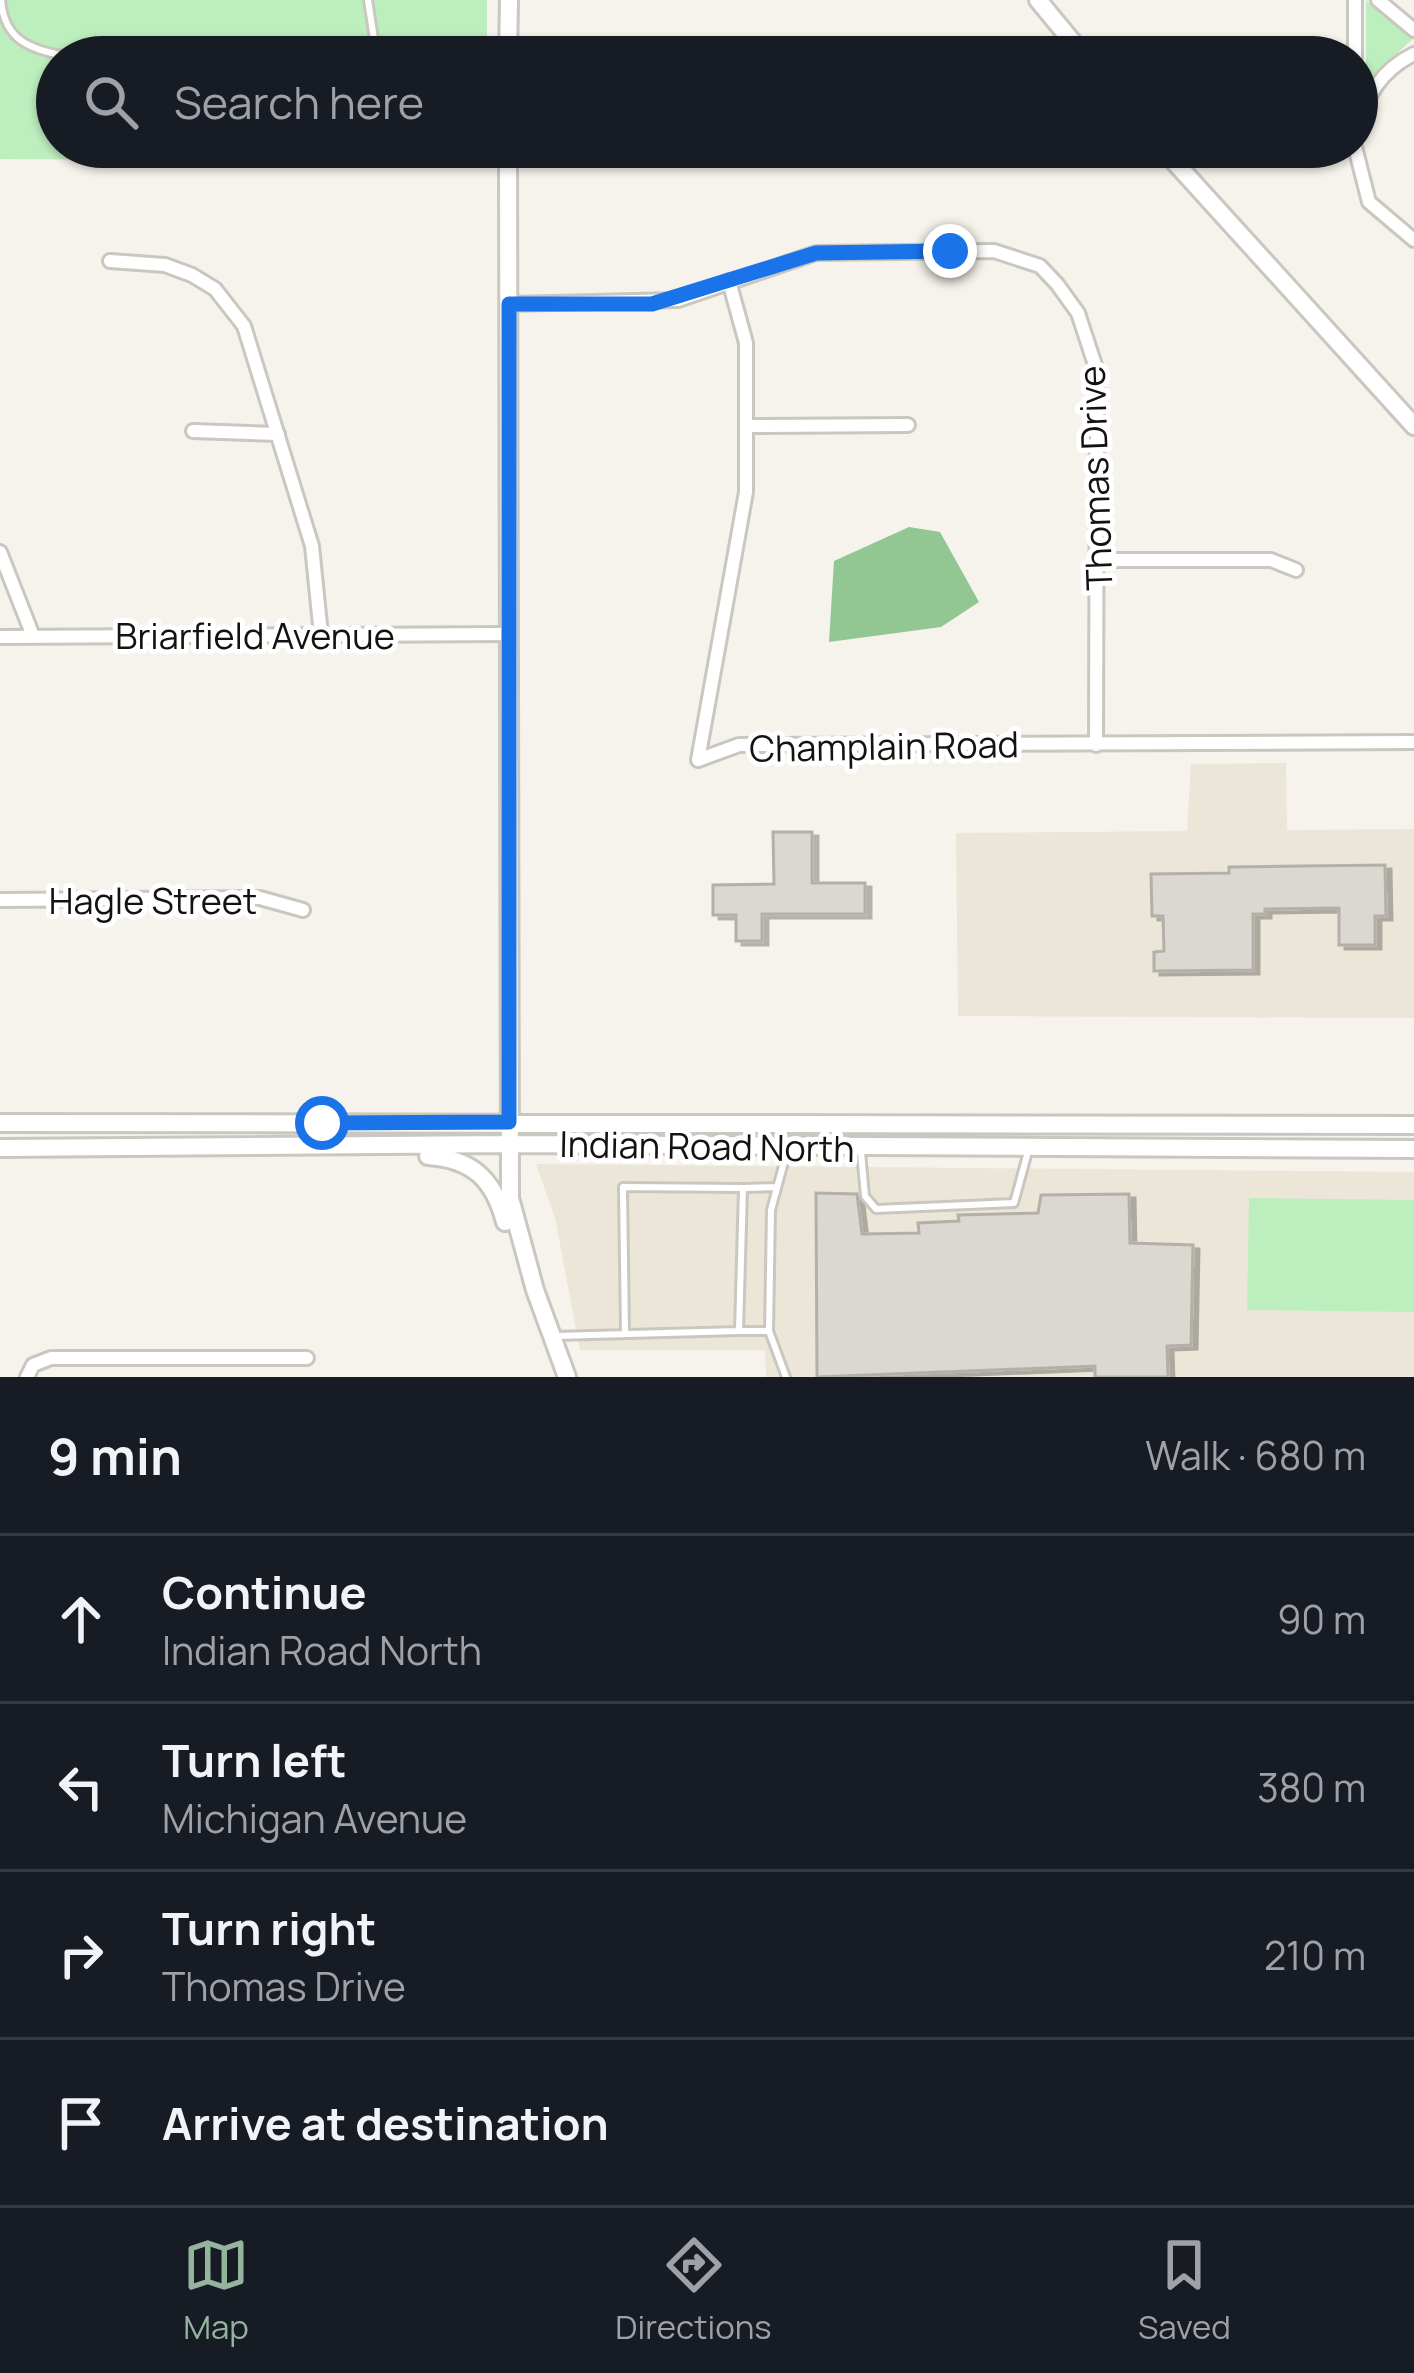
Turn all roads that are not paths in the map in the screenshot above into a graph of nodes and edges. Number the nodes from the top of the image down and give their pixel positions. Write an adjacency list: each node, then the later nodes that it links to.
1 (1, 0): 12 (lane)
2 (368, 0): 8 (lane)
3 (509, 0): 9 (main road)
4 (1038, 0): 10 (main road)
5 (1355, 0): 11 (street)
6 (1378, 0): 7 (street)
7 (1414, 30)
8 (374, 36)
9 (508, 36)
10 (1068, 36)
11 (1355, 36)
12 (36, 46)
13 (1414, 54): 14 (street)
14 (1378, 83)
15 (508, 168): 21 (main road)
16 (1179, 168): 24 (main road)
17 (1361, 168): 18 (street)
18 (1414, 240)
19 (110, 261): 26 (street)
20 (729, 281): 21 (street, Thomas Drive); 22 (street, Champlain Road); 28 (street, Thomas Drive)
21 (509, 304): 31 (main road)
22 (746, 425): 23 (street); 35 (street, Champlain Road)
23 (908, 425)
24 (1414, 426)
25 (193, 431): 26 (street)
26 (278, 434): 30 (street)
27 (0, 552): 32 (street)
28 (1099, 560): 29 (street); 35 (street, Thomas Drive)
29 (1296, 570)
30 (321, 634): 31 (street, Briarfield Avenue); 32 (street, Briarfield Avenue)
31 (509, 634): 38 (main road)
32 (33, 636): 33 (street, Briarfield Avenue)
33 (0, 638)
34 (1414, 742): 35 (street, Champlain Road)
35 (1096, 745)
36 (0, 900): 37 (street, Hagle Street)
37 (303, 910)
38 (509, 1122): 39 (main road, Indian Road North); 40 (main road, Indian Road North); 41 (main road)
39 (0, 1123)
40 (1414, 1125)
41 (509, 1144): 42 (main road, Indian Road North); 43 (main road, Indian Road North); 50 (main road)
42 (374, 1147): 45 (main road, Indian Road North); 50 (main road)
43 (789, 1147): 46 (main road, Indian Road North); 48 (lane)
44 (1030, 1147): 46 (main road, Indian Road North); 46 (lane); 47 (main road, Indian Road North)
45 (0, 1148)
46 (861, 1148)
47 (1414, 1149)
48 (776, 1187): 49 (lane); 52 (lane)
49 (742, 1188): 51 (lane); 53 (lane)
50 (535, 1290): 54 (main road)
51 (739, 1331): 52 (lane); 53 (lane)
52 (769, 1331): 58 (lane)
53 (625, 1334): 54 (lane)
54 (552, 1336): 57 (main road)
55 (307, 1358): 56 (street)
56 (30, 1371)
57 (567, 1377)
58 (786, 1377)

